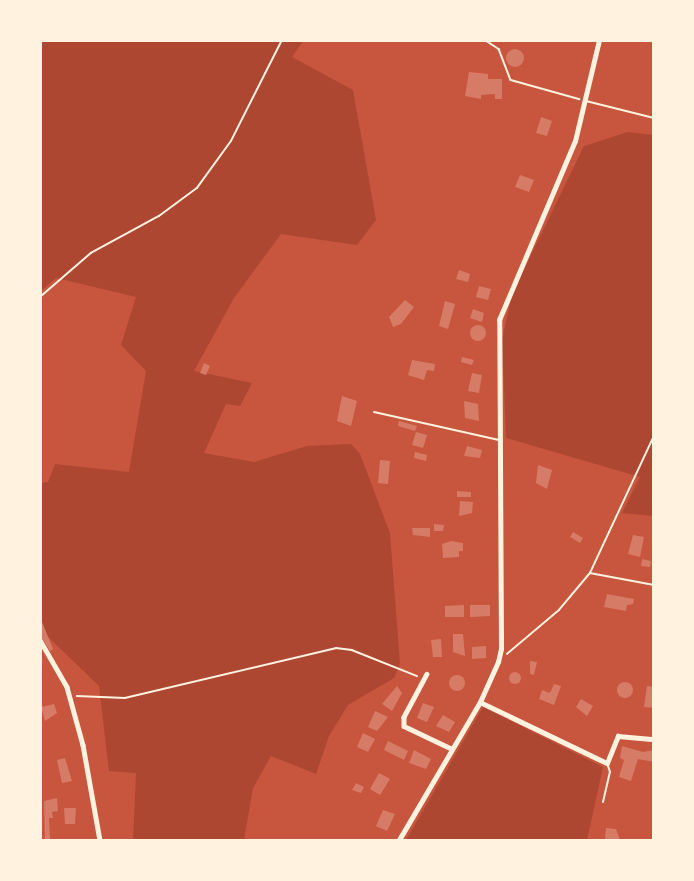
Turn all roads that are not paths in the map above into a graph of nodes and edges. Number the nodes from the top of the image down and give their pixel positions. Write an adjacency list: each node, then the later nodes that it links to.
1 (599, 40): 2 (street)
2 (586, 101): 3 (lane); 5 (street)
3 (654, 118)
4 (374, 412): 5 (lane)
5 (499, 440): 8 (street)
6 (40, 640): 13 (street)
7 (425, 676): 10 (street)
8 (480, 702): 10 (street); 11 (street)
9 (654, 739): 11 (street)
10 (452, 749): 14 (street)
11 (607, 763): 12 (lane)
12 (603, 802)
13 (100, 840)
14 (399, 840)

